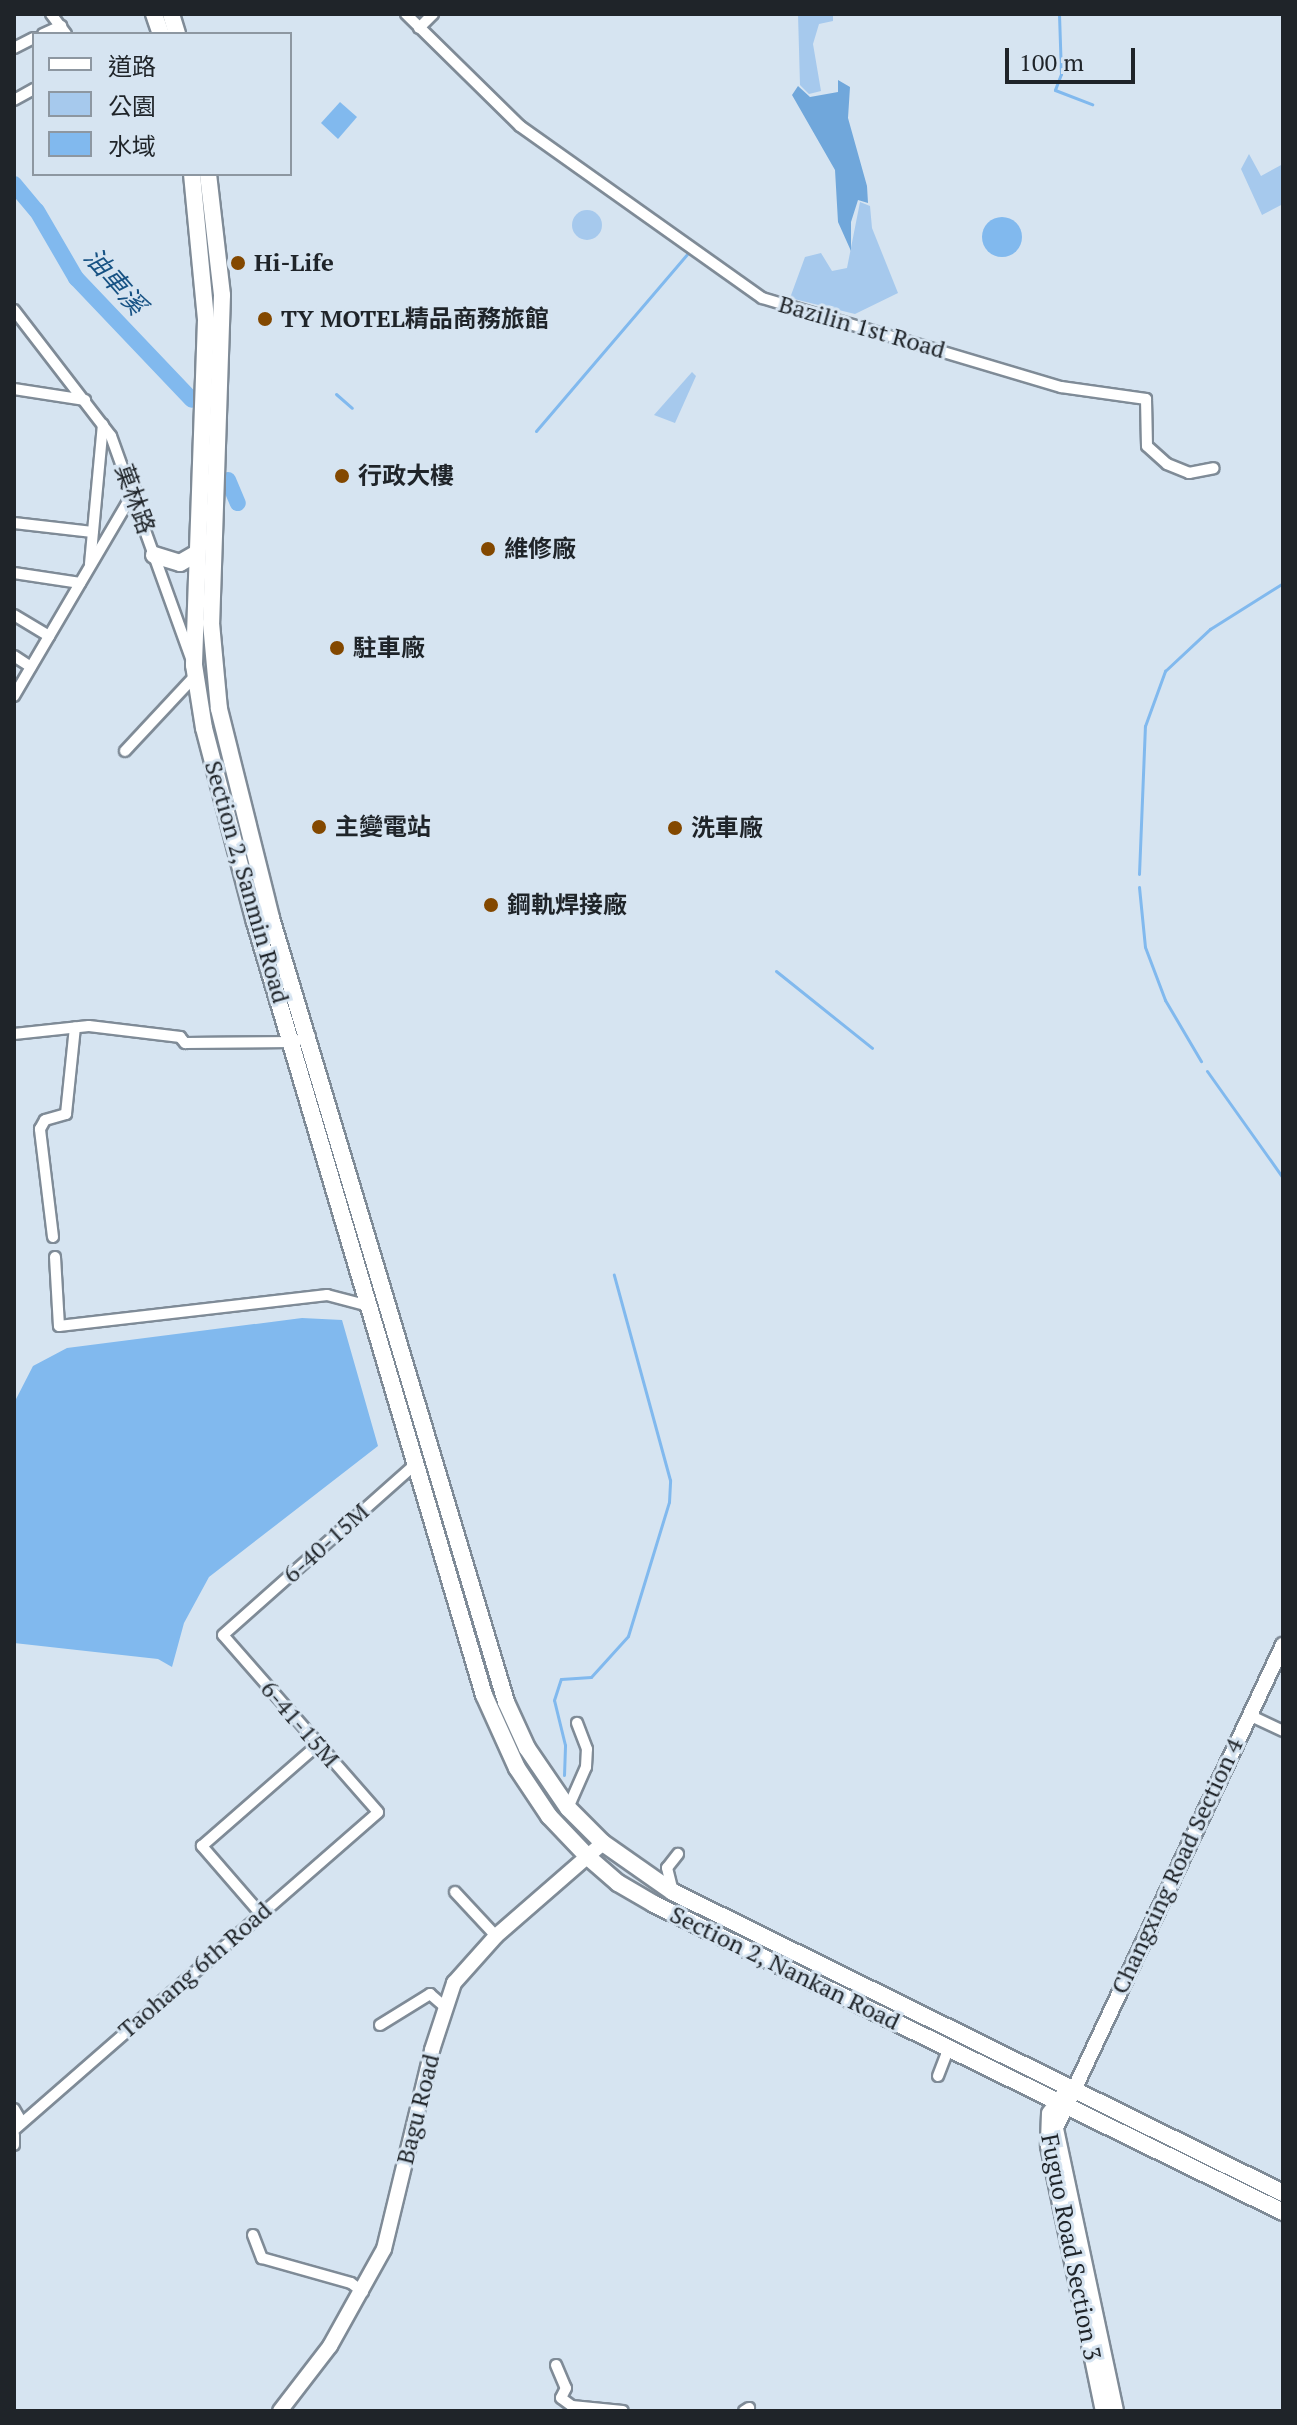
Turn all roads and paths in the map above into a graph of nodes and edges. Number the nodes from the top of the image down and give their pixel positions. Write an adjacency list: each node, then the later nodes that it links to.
1 (51, 14): 5 (street)
2 (406, 14): 4 (street, Bazilin 1st Road)
3 (433, 14): 4 (street)
4 (419, 28): 16 (street, Bazilin 1st Road)
5 (63, 30)
6 (32, 39): 7 (street)
7 (14, 48)
8 (32, 90): 9 (street)
9 (14, 100)
10 (192, 176): 20 (main road, Section 2, Sanmin Road)
11 (208, 176): 31 (main road, Section 2, Sanmin Road)
12 (14, 310): 14 (street, 菓林路)
13 (14, 389): 14 (street)
14 (85, 400): 15 (street, 菓林路)
15 (103, 425): 17 (street, 菓林路); 19 (street)
16 (1214, 468)
17 (135, 490): 21 (street, 菓林路); 22 (street)
18 (14, 523): 19 (street)
19 (92, 532): 22 (street)
20 (197, 553): 21 (main road); 29 (main road, Section 2, Sanmin Road)
21 (154, 555): 29 (street, 菓林路)
22 (90, 566): 24 (street)
23 (14, 573): 24 (street)
24 (80, 583): 26 (street)
25 (14, 615): 26 (street)
26 (49, 636): 28 (street)
27 (14, 656): 28 (street)
28 (31, 667): 30 (street)
29 (194, 671): 31 (street, 菓林路); 32 (street); 36 (main road, Section 2, Sanmin Road)
30 (14, 696)
31 (219, 709): 35 (main road, Section 2, Sanmin Road)
32 (125, 751)
33 (75, 1027): 34 (street); 36 (street); 37 (street)
34 (14, 1034)
35 (310, 1036): 36 (street); 40 (main road, Section 2, Sanmin Road)
36 (293, 1042): 39 (main road, Section 2, Sanmin Road)
37 (53, 1237)
38 (55, 1257): 39 (street)
39 (369, 1306): 41 (main road, Section 2, Sanmin Road)
40 (431, 1453): 41 (street, 6-40-15M); 42 (main road, Section 2, Sanmin Road)
41 (416, 1464): 43 (main road, Section 2, Sanmin Road); 44 (street, 6-40-15M)
42 (460, 1548): 50 (main road, Section 2, Nankan Road)
43 (446, 1569): 54 (main road, Section 2, Nankan Road)
44 (223, 1635): 49 (street, 6-41-15M)
45 (1283, 1645): 46 (street, Changxing Road Section 4)
46 (1249, 1715): 48 (street); 63 (street, Changxing Road Section 4)
47 (577, 1723): 50 (street)
48 (1283, 1731)
49 (319, 1744): 51 (street, 6-41-15M); 57 (street)
50 (568, 1808): 52 (main road, Section 2, Nankan Road)
51 (378, 1812): 57 (street, Taohang 6th Road)
52 (603, 1843): 54 (street, Bagu Road); 56 (main road, Section 2, Nankan Road)
53 (678, 1854): 56 (street)
54 (588, 1857): 58 (street, Bagu Road); 61 (main road, Section 2, Nankan Road)
55 (455, 1892): 58 (street)
56 (673, 1892): 63 (main road, Section 2, Nankan Road)
57 (260, 1913): 66 (street, Taohang 6th Road)
58 (496, 1936): 59 (street, Bagu Road)
59 (444, 2006): 60 (street); 71 (street, Bagu Road)
60 (380, 2025)
61 (949, 2048): 62 (street); 64 (main road, Section 2, Nankan Road)
62 (938, 2076)
63 (1071, 2088): 64 (street, Fuguo Road Section 3); 68 (main road, Section 2, Nankan Road)
64 (1061, 2102): 69 (main road, Section 2, Nankan Road); 77 (street, Fuguo Road Section 3); 78 (street, Fuguo Road Section 3)
65 (14, 2109): 66 (street)
66 (16, 2129): 67 (street)
67 (14, 2145)
68 (1283, 2193)
69 (1283, 2212)
70 (253, 2235): 71 (street)
71 (363, 2292): 73 (street, Bagu Road)
72 (556, 2365): 76 (street)
73 (295, 2392): 74 (street, Bagu Road); 75 (street)
74 (280, 2411)
75 (294, 2411)
76 (623, 2411)
77 (1103, 2411)
78 (1116, 2411)

